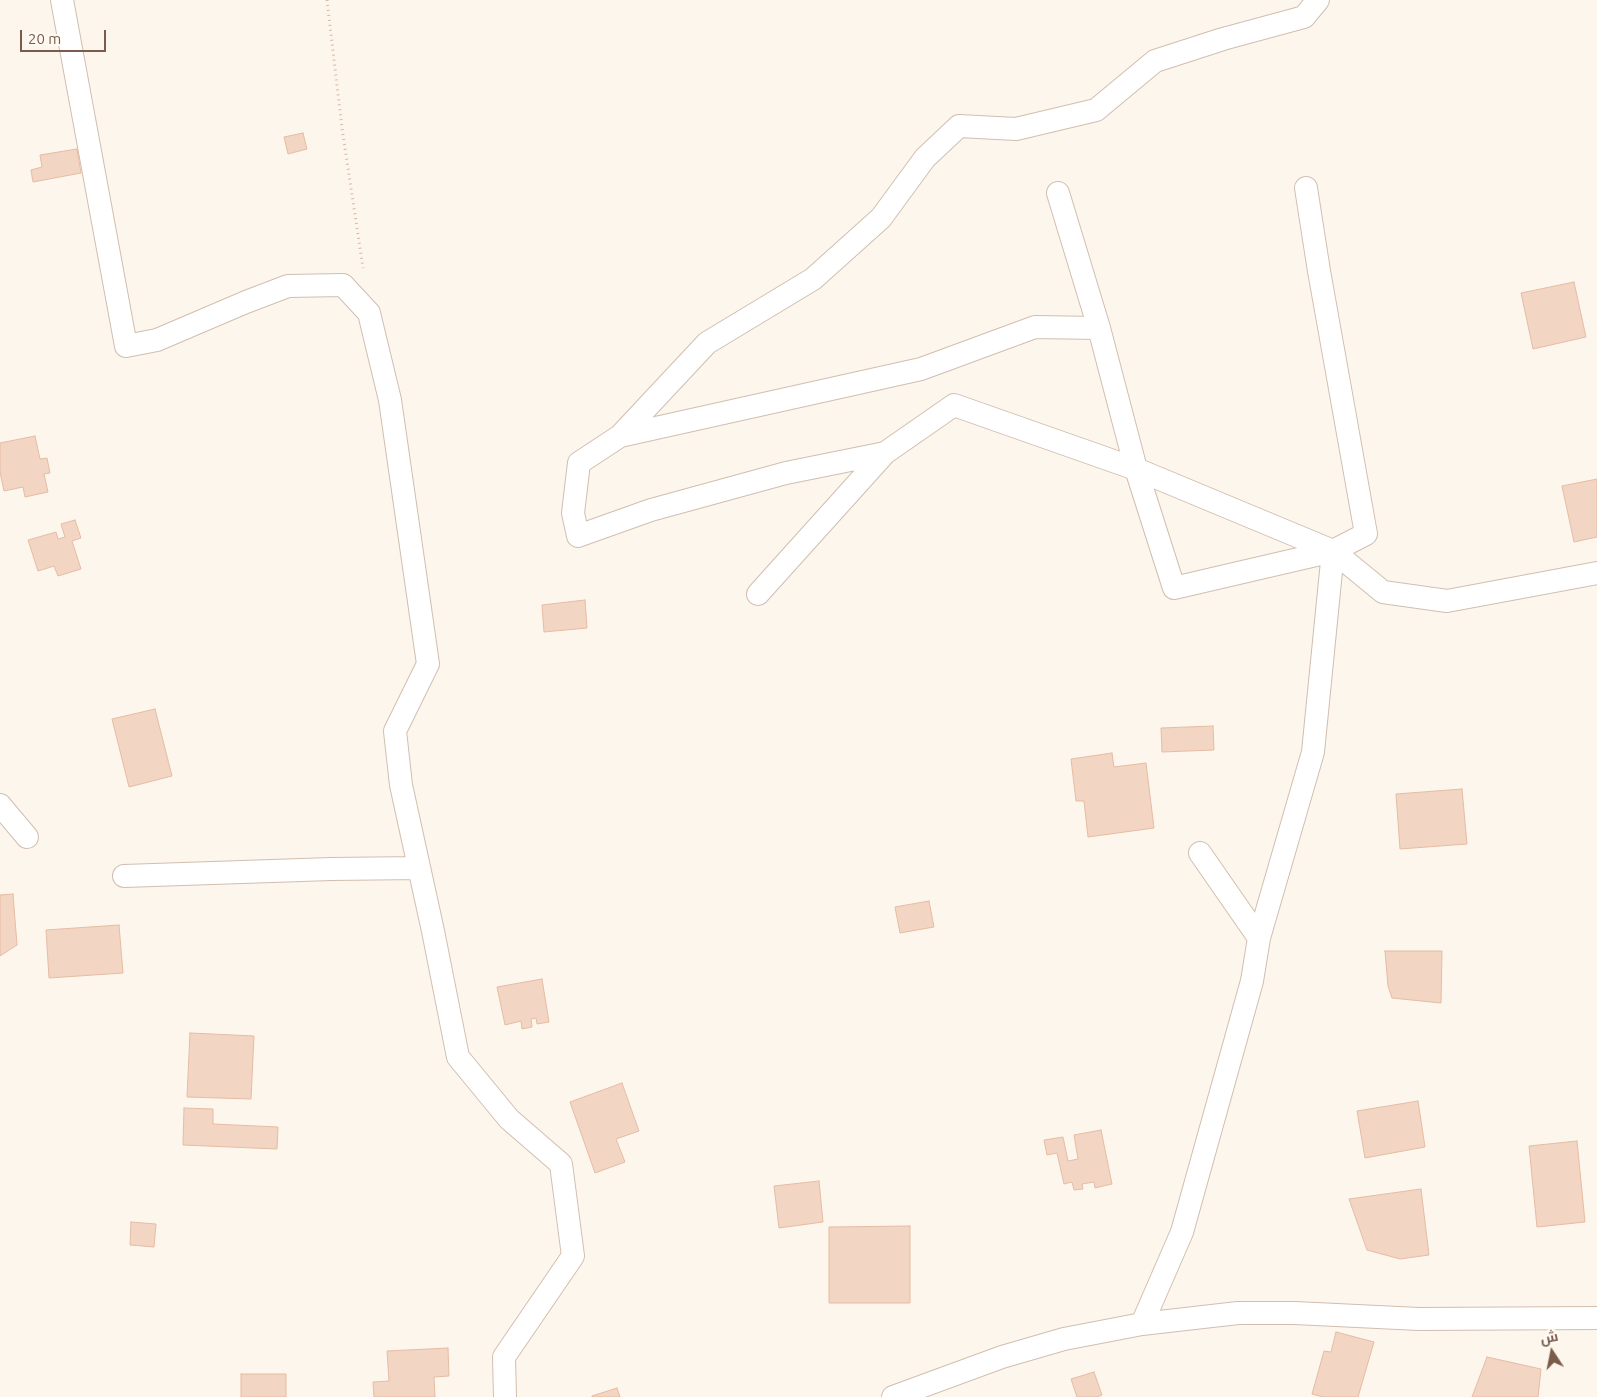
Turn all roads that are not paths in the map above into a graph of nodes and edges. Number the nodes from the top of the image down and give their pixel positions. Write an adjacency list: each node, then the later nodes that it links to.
1 (62, 0): 15 (street)
2 (1318, 0): 6 (street)
3 (1306, 188): 9 (street)
4 (1058, 193): 5 (street)
5 (1099, 328): 6 (street); 8 (street)
6 (620, 436): 7 (street)
7 (884, 453): 8 (street); 11 (street)
8 (1136, 468): 9 (street); 9 (street)
9 (1334, 551): 10 (street); 17 (street)
10 (1597, 573)
11 (758, 594)
12 (0, 805): 13 (street)
13 (27, 837)
14 (1200, 853): 17 (street)
15 (419, 868): 16 (street); 20 (street)
16 (124, 876)
17 (1260, 938): 19 (street)
18 (1597, 1318): 19 (street)
19 (1142, 1324): 21 (street)
20 (505, 1397)
21 (893, 1397)

